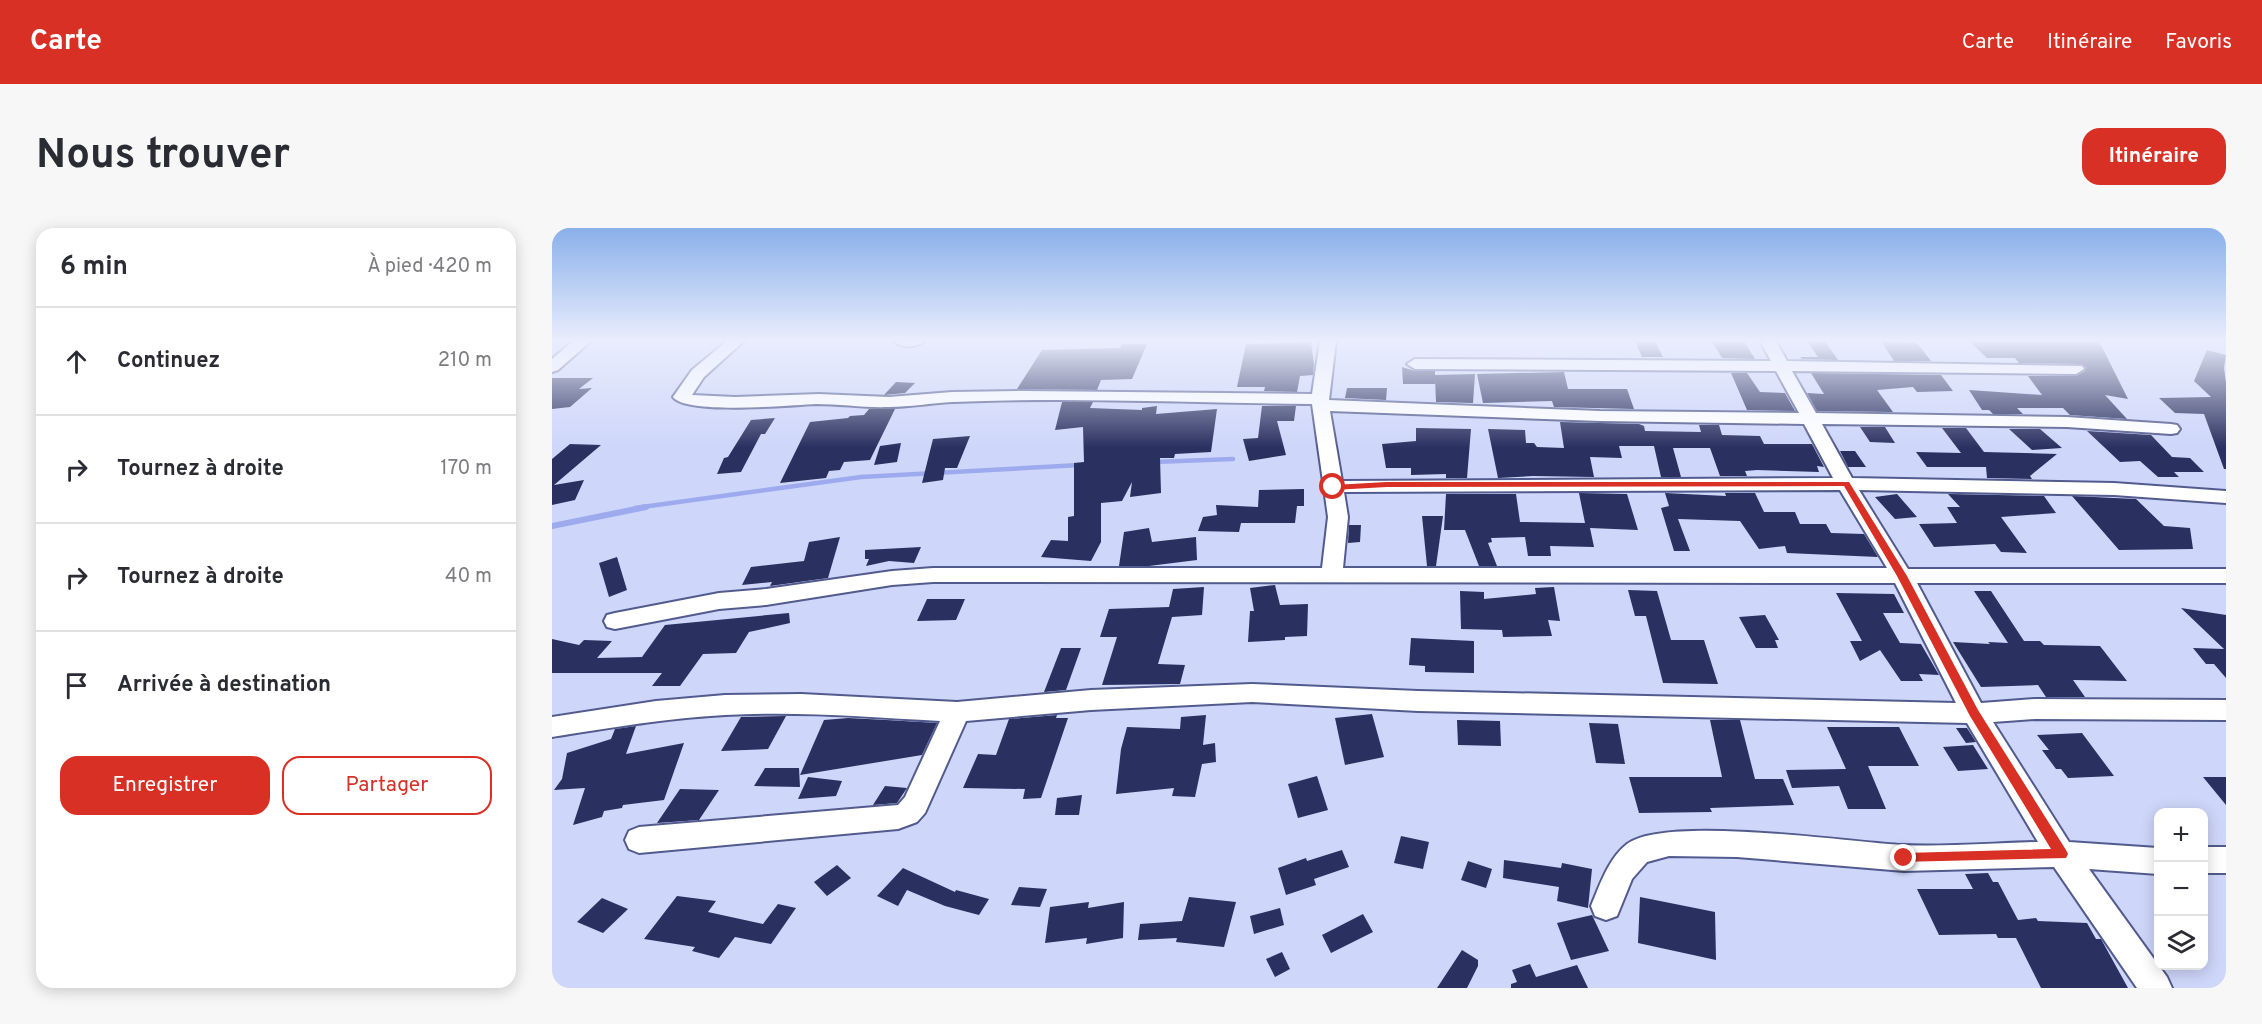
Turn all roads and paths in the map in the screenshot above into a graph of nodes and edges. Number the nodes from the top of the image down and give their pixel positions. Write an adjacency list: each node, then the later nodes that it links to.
1 (697, 376): 4 (street)
2 (1324, 376): 4 (street)
3 (1787, 376): 5 (street)
4 (1321, 402): 5 (street); 8 (street)
5 (1811, 418): 6 (street); 7 (street)
6 (2171, 429)
7 (1846, 484): 8 (street); 9 (street); 11 (street)
8 (1333, 487): 10 (street)
9 (2226, 496)
10 (1332, 575): 11 (street); 13 (street)
11 (1902, 576): 12 (street); 16 (street)
12 (2226, 576)
13 (615, 621)
14 (2226, 710): 16 (street)
15 (957, 712): 16 (street); 17 (street); 18 (street)
16 (1974, 713): 19 (street)
17 (552, 727)
18 (639, 840)
19 (2061, 854): 22 (street); 23 (street); 24 (street)
20 (2208, 860): 21 (street)
21 (2226, 860)
22 (2154, 861)
23 (1606, 906)
24 (2157, 988)

